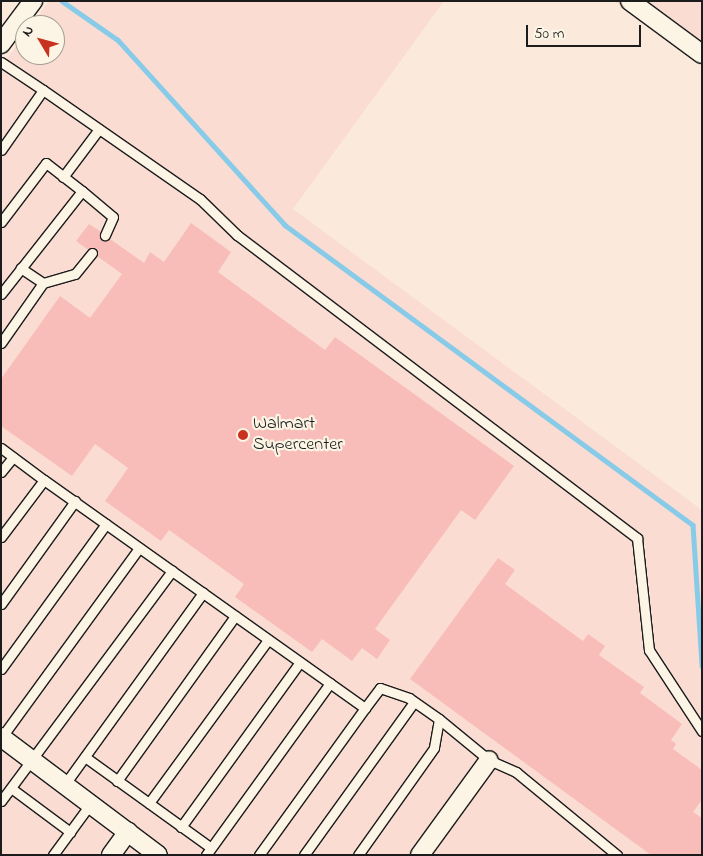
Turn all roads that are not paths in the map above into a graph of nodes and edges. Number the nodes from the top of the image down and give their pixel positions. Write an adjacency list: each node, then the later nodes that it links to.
1 (33, 1): 3 (street)
2 (630, 1): 4 (street)
3 (1, 44)
4 (702, 54)
5 (1, 62): 6 (lane)
6 (43, 90): 7 (lane); 8 (lane)
7 (99, 129): 9 (lane); 37 (lane)
8 (1, 150)
9 (63, 176): 10 (lane); 11 (lane)
10 (82, 191): 12 (lane); 14 (lane)
11 (1, 222)
12 (105, 235)
13 (92, 252): 15 (lane)
14 (22, 268): 15 (lane); 16 (lane)
15 (42, 283): 17 (lane)
16 (1, 294)
17 (1, 343)
18 (1, 448): 19 (lane)
19 (13, 457): 20 (lane); 21 (lane)
20 (1, 472)
21 (44, 480): 22 (lane); 24 (lane)
22 (75, 502): 23 (lane); 28 (lane)
23 (106, 524): 25 (lane); 32 (lane)
24 (1, 537)
25 (140, 548): 26 (lane); 38 (lane)
26 (172, 571): 27 (lane); 40 (lane)
27 (203, 593): 29 (lane); 39 (lane)
28 (1, 604)
29 (235, 616): 30 (lane); 42 (lane)
30 (268, 640): 31 (lane); 47 (lane)
31 (300, 662): 33 (lane); 48 (lane)
32 (1, 670)
33 (330, 683): 35 (lane); 51 (lane)
34 (414, 702): 35 (lane); 36 (lane); 56 (lane)
35 (365, 708): 55 (lane)
36 (439, 719): 41 (lane); 57 (lane)
37 (702, 731)
38 (1, 737): 40 (street)
39 (85, 757): 42 (lane); 43 (lane)
40 (32, 760): 43 (street); 44 (lane)
41 (489, 760): 58 (street); 59 (lane)
42 (117, 780): 47 (lane)
43 (65, 784): 46 (street)
44 (11, 788): 45 (lane); 49 (lane)
45 (1, 801)
46 (91, 803): 49 (lane); 50 (street)
47 (148, 803): 48 (lane)
48 (181, 827): 51 (lane)
49 (70, 832): 52 (lane)
50 (128, 832): 53 (street); 54 (street)
51 (208, 851)
52 (53, 855)
53 (111, 855)
54 (158, 855)
55 (259, 855)
56 (304, 855)
57 (358, 855)
58 (420, 855)
59 (617, 855)

